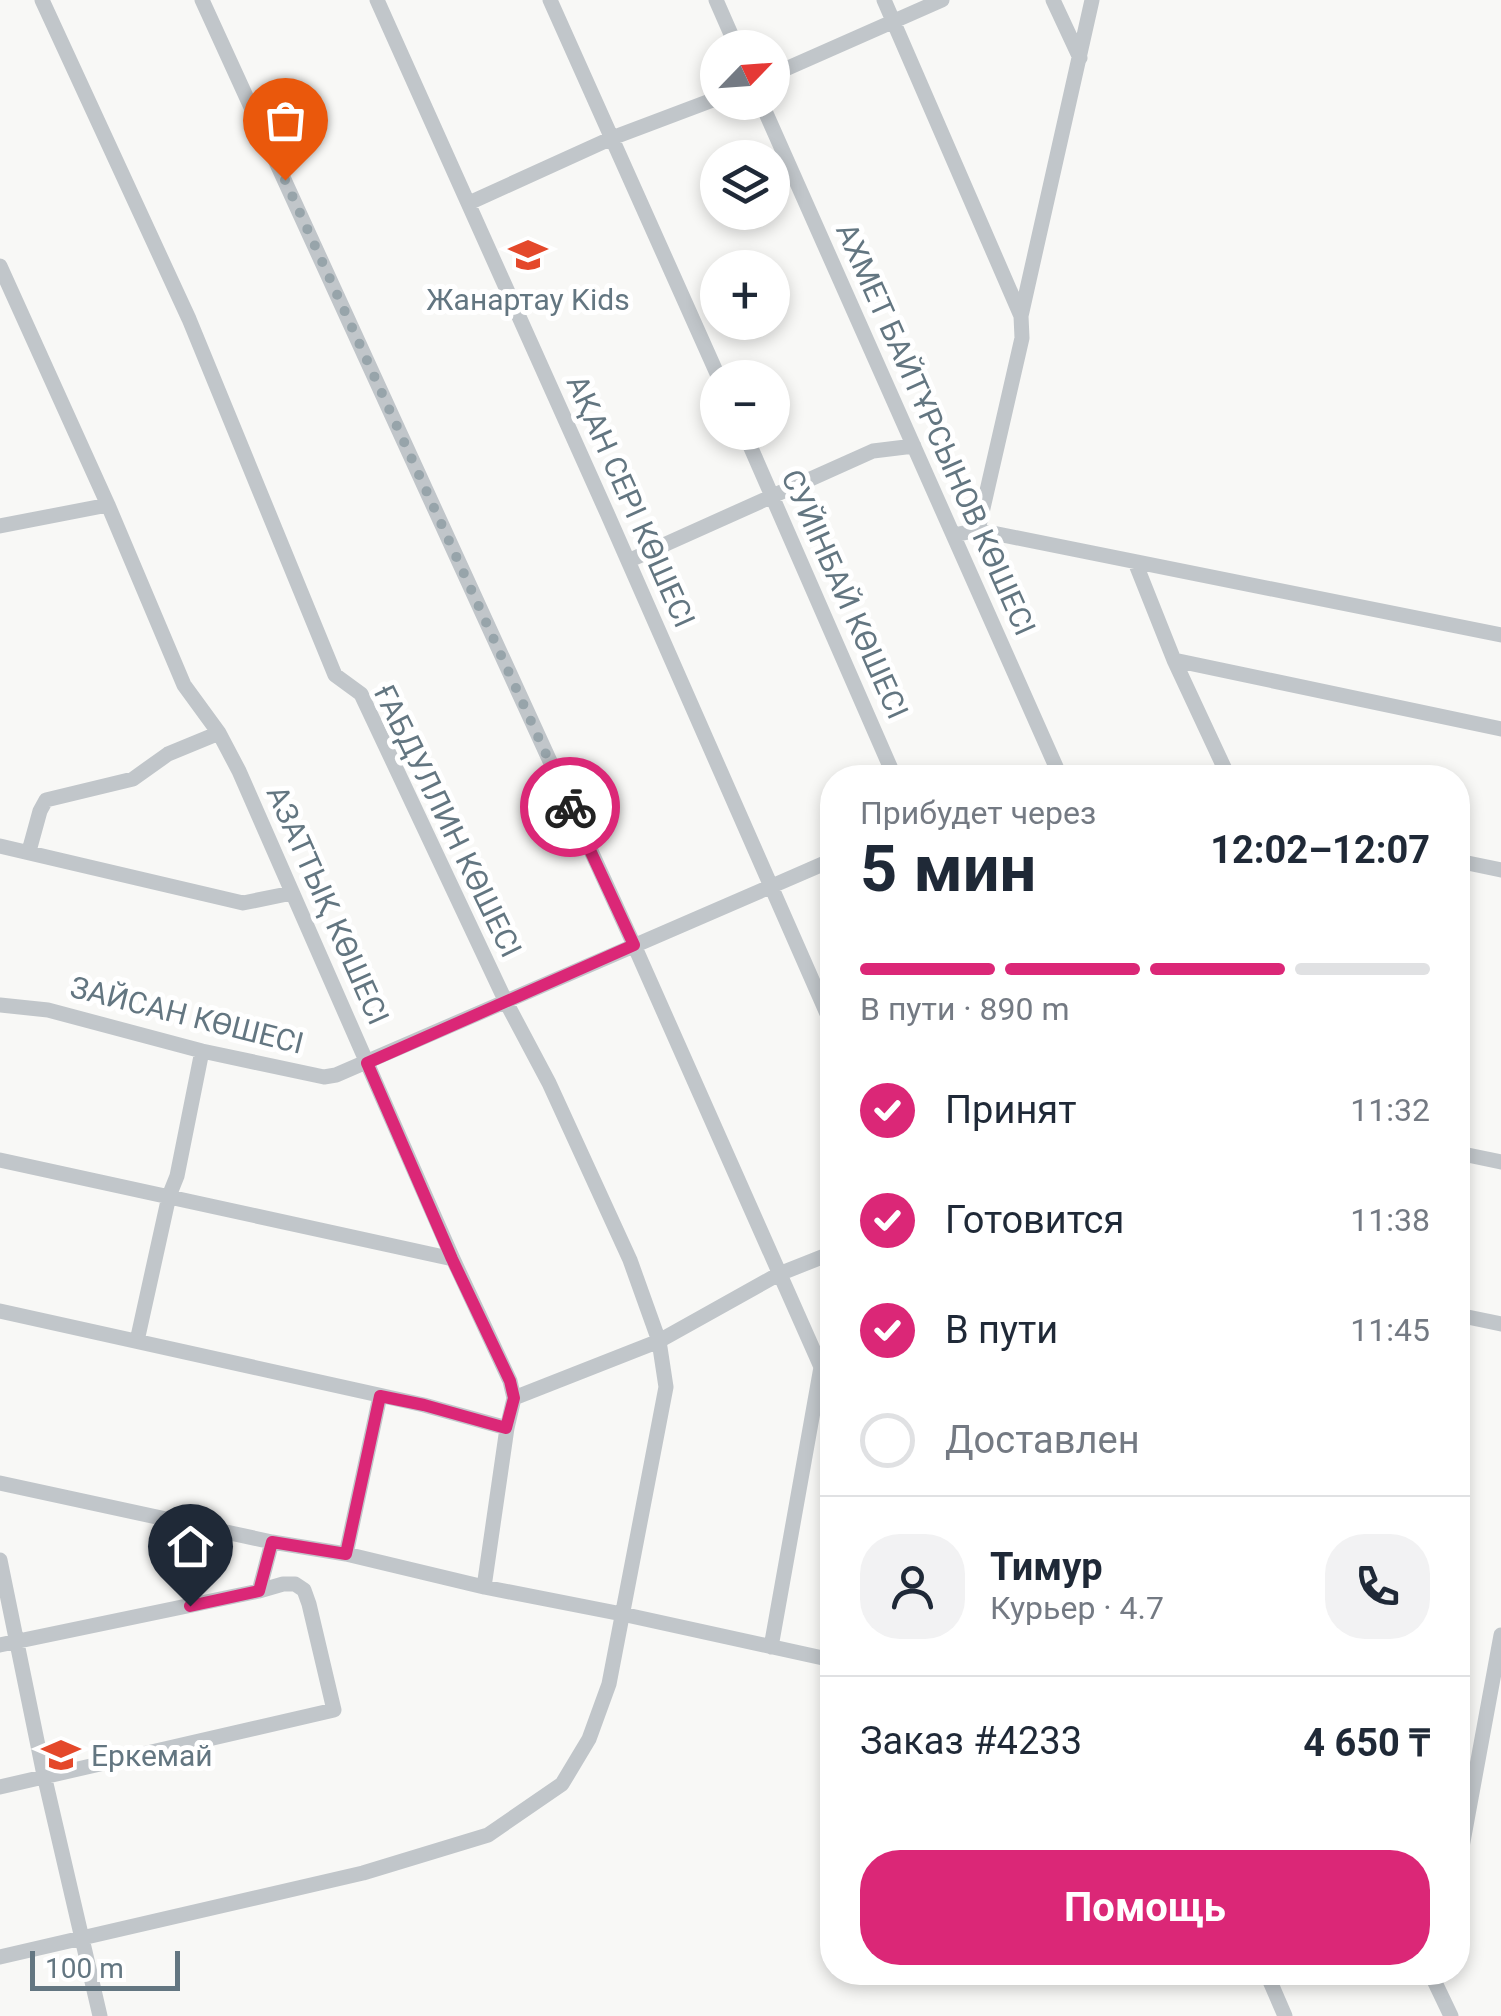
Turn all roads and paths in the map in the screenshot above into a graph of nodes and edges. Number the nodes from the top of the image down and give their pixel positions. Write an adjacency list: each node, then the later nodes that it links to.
1 (42, 0): 46 (street, ҒАБДУЛЛИН КӨШЕСІ)
2 (202, 0): 44 (street)
3 (378, 0): 17 (street, АҚАН СЕРІ КӨШЕСІ)
4 (550, 0): 16 (street)
5 (716, 0): 11 (street)
6 (884, 0): 10 (street)
7 (942, 0): 10 (street)
8 (1054, 0): 12 (street)
9 (1092, 0): 12 (street)
10 (894, 21): 13 (street); 19 (street)
11 (729, 30)
12 (1080, 58): 19 (street)
13 (790, 67)
14 (700, 105): 16 (street)
15 (770, 120): 21 (street, АХМЕТ БАЙТҰРСЫНОВ КӨШЕСІ)
16 (612, 138): 17 (street); 20 (street)
17 (469, 203): 28 (street, АҚАН СЕРІ КӨШЕСІ)
18 (0, 266): 24 (street, АЗАТТЫҚ КӨШЕСІ)
19 (1021, 316): 26 (street)
20 (711, 360)
21 (914, 446): 23 (street); 27 (street, АХМЕТ БАЙТҰРСЫНОВ КӨШЕСІ)
22 (752, 450): 23 (street, СУЙІНБАЙ КӨШЕСІ)
23 (772, 496): 28 (street); 34 (street, СУЙІНБАЙ КӨШЕСІ)
24 (108, 505): 25 (street); 33 (street, АЗАТТЫҚ КӨШЕСІ)
25 (0, 526)
26 (978, 530): 27 (street); 29 (street)
27 (954, 535): 35 (street, АХМЕТ БАЙТҰРСЫНОВ КӨШЕСІ)
28 (628, 561): 42 (street, АҚАН СЕРІ КӨШЕСІ)
29 (1136, 562): 30 (street); 31 (street)
30 (1501, 635)
31 (1174, 660): 32 (street); 36 (street)
32 (1501, 728)
33 (219, 733): 38 (street); 43 (street, АЗАТТЫҚ КӨШЕСІ)
34 (888, 765)
35 (1055, 765)
36 (1224, 765)
37 (0, 846): 38 (street)
38 (28, 852): 43 (street)
39 (1470, 864): 41 (street)
40 (820, 865): 42 (street, ЗАЙСАН КӨШЕСІ)
41 (1501, 870)
42 (771, 886): 44 (street, ЗАЙСАН КӨШЕСІ); 45 (street, АҚАН СЕРІ КӨШЕСІ)
43 (292, 893): 49 (street, АЗАТТЫҚ КӨШЕСІ)
44 (634, 945): 46 (street, ЗАЙСАН КӨШЕСІ); 56 (street)
45 (820, 998)
46 (506, 1002): 49 (street, ЗАЙСАН КӨШЕСІ); 61 (street, ҒАБДУЛЛИН КӨШЕСІ)
47 (0, 1005): 48 (street, ЗАЙСАН КӨШЕСІ)
48 (202, 1051): 49 (street, ЗАЙСАН КӨШЕСІ); 53 (street)
49 (367, 1063): 55 (street, АЗАТТЫҚ КӨШЕСІ)
50 (1470, 1156): 52 (street)
51 (0, 1160): 53 (street)
52 (1501, 1162)
53 (169, 1196): 55 (street); 60 (street)
54 (820, 1258): 56 (street)
55 (452, 1259): 65 (street, АЗАТТЫҚ КӨШЕСІ)
56 (779, 1274): 61 (street); 62 (street)
57 (0, 1310): 60 (street)
58 (1470, 1317): 59 (street)
59 (1501, 1324)
60 (137, 1340): 64 (street)
61 (660, 1341): 65 (street); 73 (street, ҒАБДУЛЛИН КӨШЕСІ)
62 (820, 1366)
63 (820, 1374): 76 (street)
64 (380, 1396): 66 (street); 69 (street)
65 (514, 1398): 66 (street)
66 (506, 1428): 71 (street)
67 (0, 1484): 68 (street)
68 (272, 1542): 69 (street); 72 (street)
69 (346, 1554): 71 (street)
70 (0, 1560): 75 (street)
71 (484, 1588): 73 (street)
72 (259, 1591): 75 (street); 78 (street)
73 (622, 1614): 76 (street); 81 (street, ҒАБДУЛЛИН КӨШЕСІ)
74 (1501, 1635): 80 (street)
75 (8, 1643): 78 (street)
76 (771, 1647): 77 (street)
77 (820, 1657)
78 (44, 1775): 79 (street); 81 (street)
79 (0, 1786)
80 (1470, 1804)
81 (84, 1938): 82 (street, ҒАБДУЛЛИН КӨШЕСІ); 85 (street)
82 (0, 1958)
83 (1272, 1985): 86 (street)
84 (1436, 1985): 87 (street)
85 (100, 2016)
86 (1285, 2016)
87 (1451, 2016)

